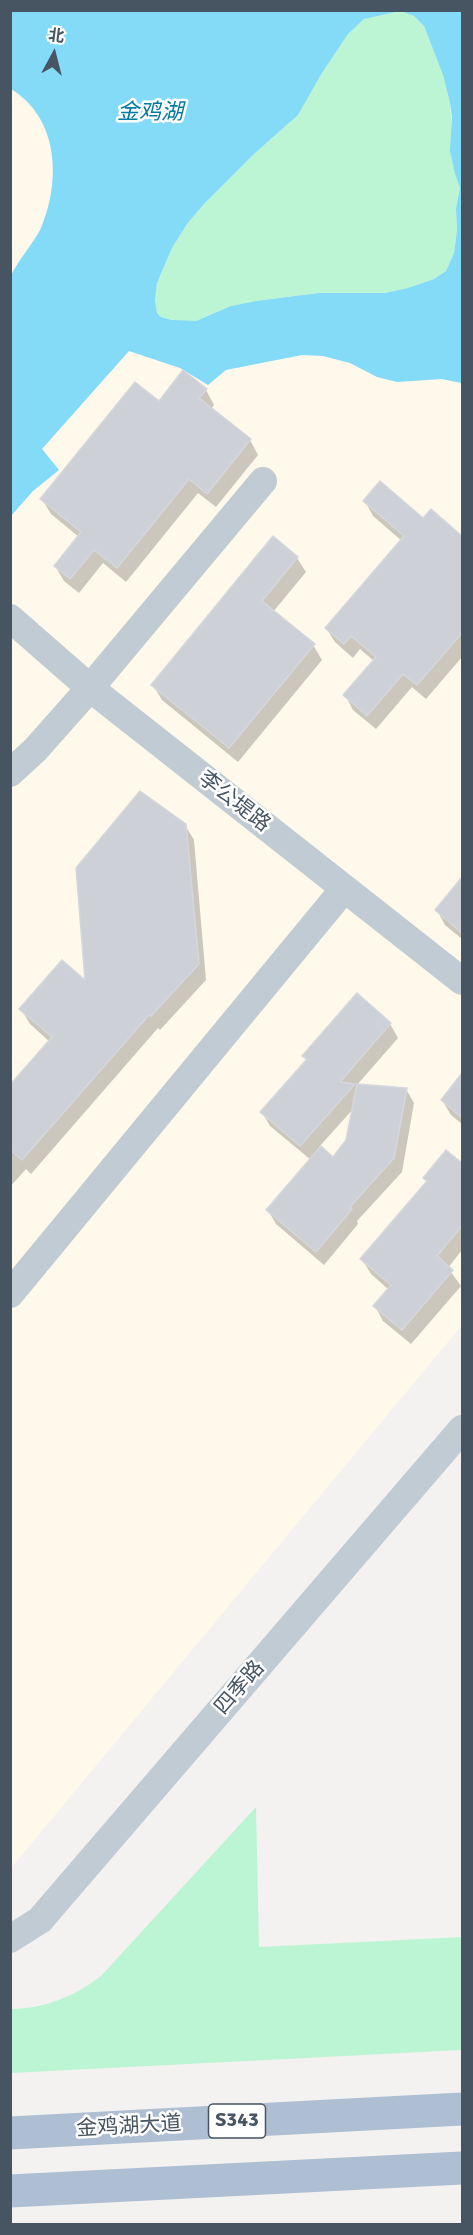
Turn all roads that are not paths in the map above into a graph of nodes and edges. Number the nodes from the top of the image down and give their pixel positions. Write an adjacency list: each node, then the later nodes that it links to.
1 (263, 481): 3 (street)
2 (10, 618): 3 (street, 李公堤路)
3 (90, 688): 4 (street); 5 (street, 李公堤路)
4 (10, 773)
5 (344, 889): 6 (street, 李公堤路); 7 (street)
6 (462, 981)
7 (10, 1294)
8 (462, 1429): 9 (street, 四季路)
9 (10, 1939)
10 (462, 2109): 11 (main road, 金鸡湖大道 / S343)
11 (10, 2133)
12 (462, 2168): 13 (main road)
13 (10, 2191)

